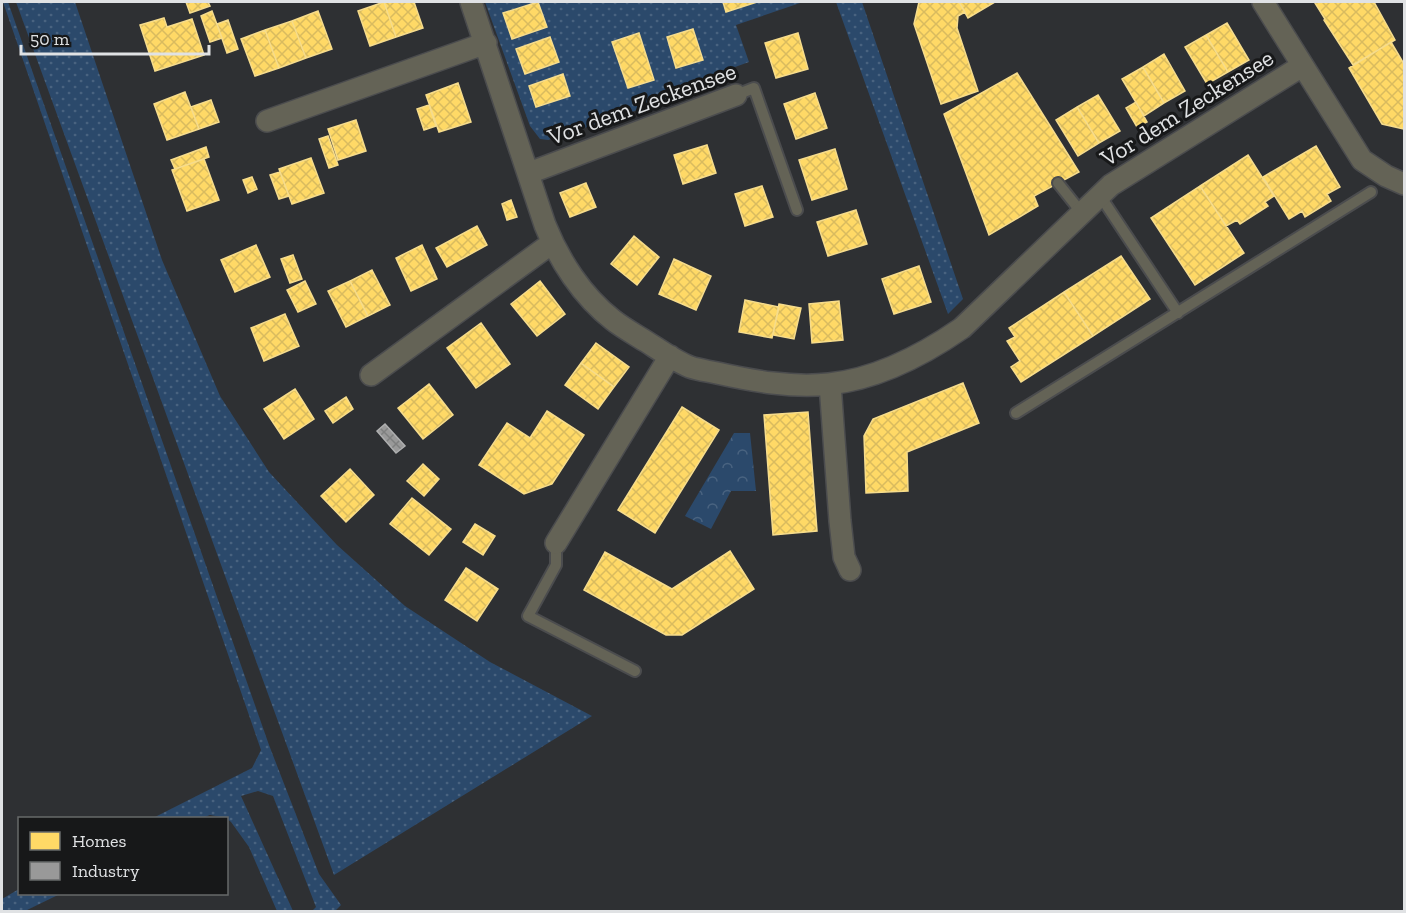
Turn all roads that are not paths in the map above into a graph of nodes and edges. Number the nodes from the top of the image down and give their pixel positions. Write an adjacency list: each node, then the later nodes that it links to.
1 (471, 2): 3 (street, Vor dem Zeckensee)
2 (1263, 2): 4 (street)
3 (486, 43): 6 (street); 7 (street, Vor dem Zeckensee)
4 (1302, 66): 9 (street); 11 (street, Vor dem Zeckensee)
5 (736, 95): 7 (street, Vor dem Zeckensee); 12 (lane, Vor dem Zeckensee)
6 (267, 121)
7 (529, 173): 14 (street, Vor dem Zeckensee)
8 (1058, 183): 13 (lane)
9 (1404, 184)
10 (1371, 192): 15 (lane)
11 (1099, 194): 13 (street, Vor dem Zeckensee); 15 (lane, Vor dem Zeckensee)
12 (797, 210)
13 (1081, 212): 18 (street, Vor dem Zeckensee)
14 (552, 243): 16 (street, Vor dem Zeckensee); 17 (street)
15 (1178, 313): 19 (lane)
16 (670, 356): 18 (street, Vor dem Zeckensee); 20 (street)
17 (372, 375)
18 (830, 384): 21 (street)
19 (1016, 413)
20 (556, 543): 22 (lane)
21 (850, 570)
22 (635, 671)

